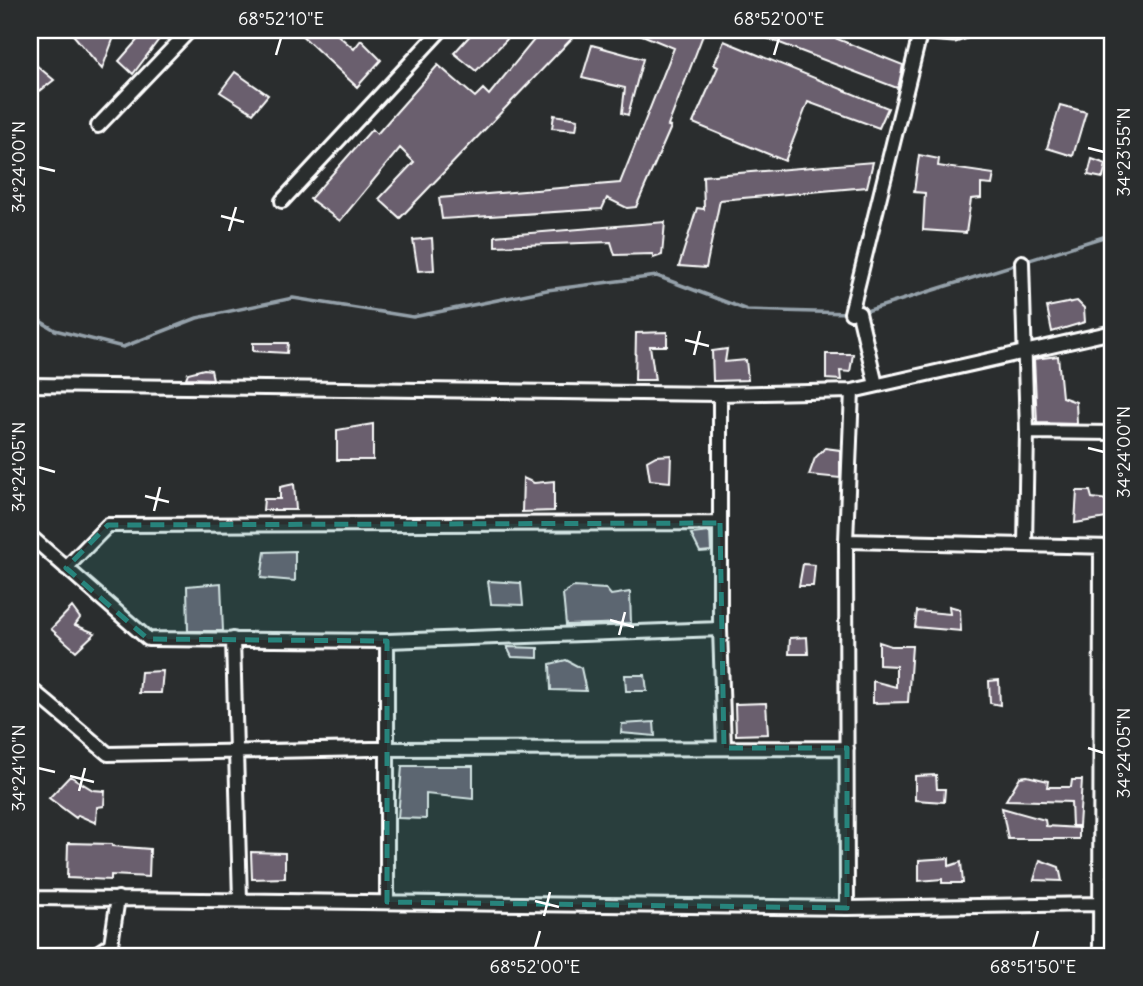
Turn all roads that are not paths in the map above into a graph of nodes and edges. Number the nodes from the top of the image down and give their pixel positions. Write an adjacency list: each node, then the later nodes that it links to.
1 (190, 30): 5 (street)
2 (441, 30): 6 (street)
3 (919, 30): 4 (main road); 11 (street)
4 (962, 30)
5 (98, 126)
6 (282, 201)
7 (1022, 262): 9 (street)
8 (1113, 332): 9 (street)
9 (1024, 352): 11 (street); 14 (street)
10 (30, 385): 13 (street)
11 (876, 385): 12 (street)
12 (852, 391): 13 (street); 18 (street)
13 (720, 394): 16 (street)
14 (1027, 432): 15 (street); 19 (street)
15 (1113, 433)
16 (720, 523): 21 (street); 22 (street)
17 (30, 536): 21 (street)
18 (846, 541): 19 (street); 29 (street)
19 (1025, 545): 20 (street)
20 (1107, 547): 25 (street)
21 (66, 568): 23 (street)
22 (720, 629): 24 (street); 28 (street)
23 (233, 639): 24 (street); 31 (street)
24 (387, 641): 30 (street)
25 (1099, 683): 26 (street); 36 (street)
26 (1113, 683)
27 (30, 688): 31 (street)
28 (724, 748): 29 (street); 30 (street)
29 (847, 748): 37 (street)
30 (385, 749): 31 (street); 35 (street)
31 (236, 752): 34 (street)
32 (30, 892): 33 (street)
33 (118, 898): 34 (street); 38 (street)
34 (240, 900): 35 (street)
35 (387, 902): 37 (street)
36 (1100, 904): 37 (street); 39 (street)
37 (847, 908)
38 (93, 956)
39 (1100, 956)

